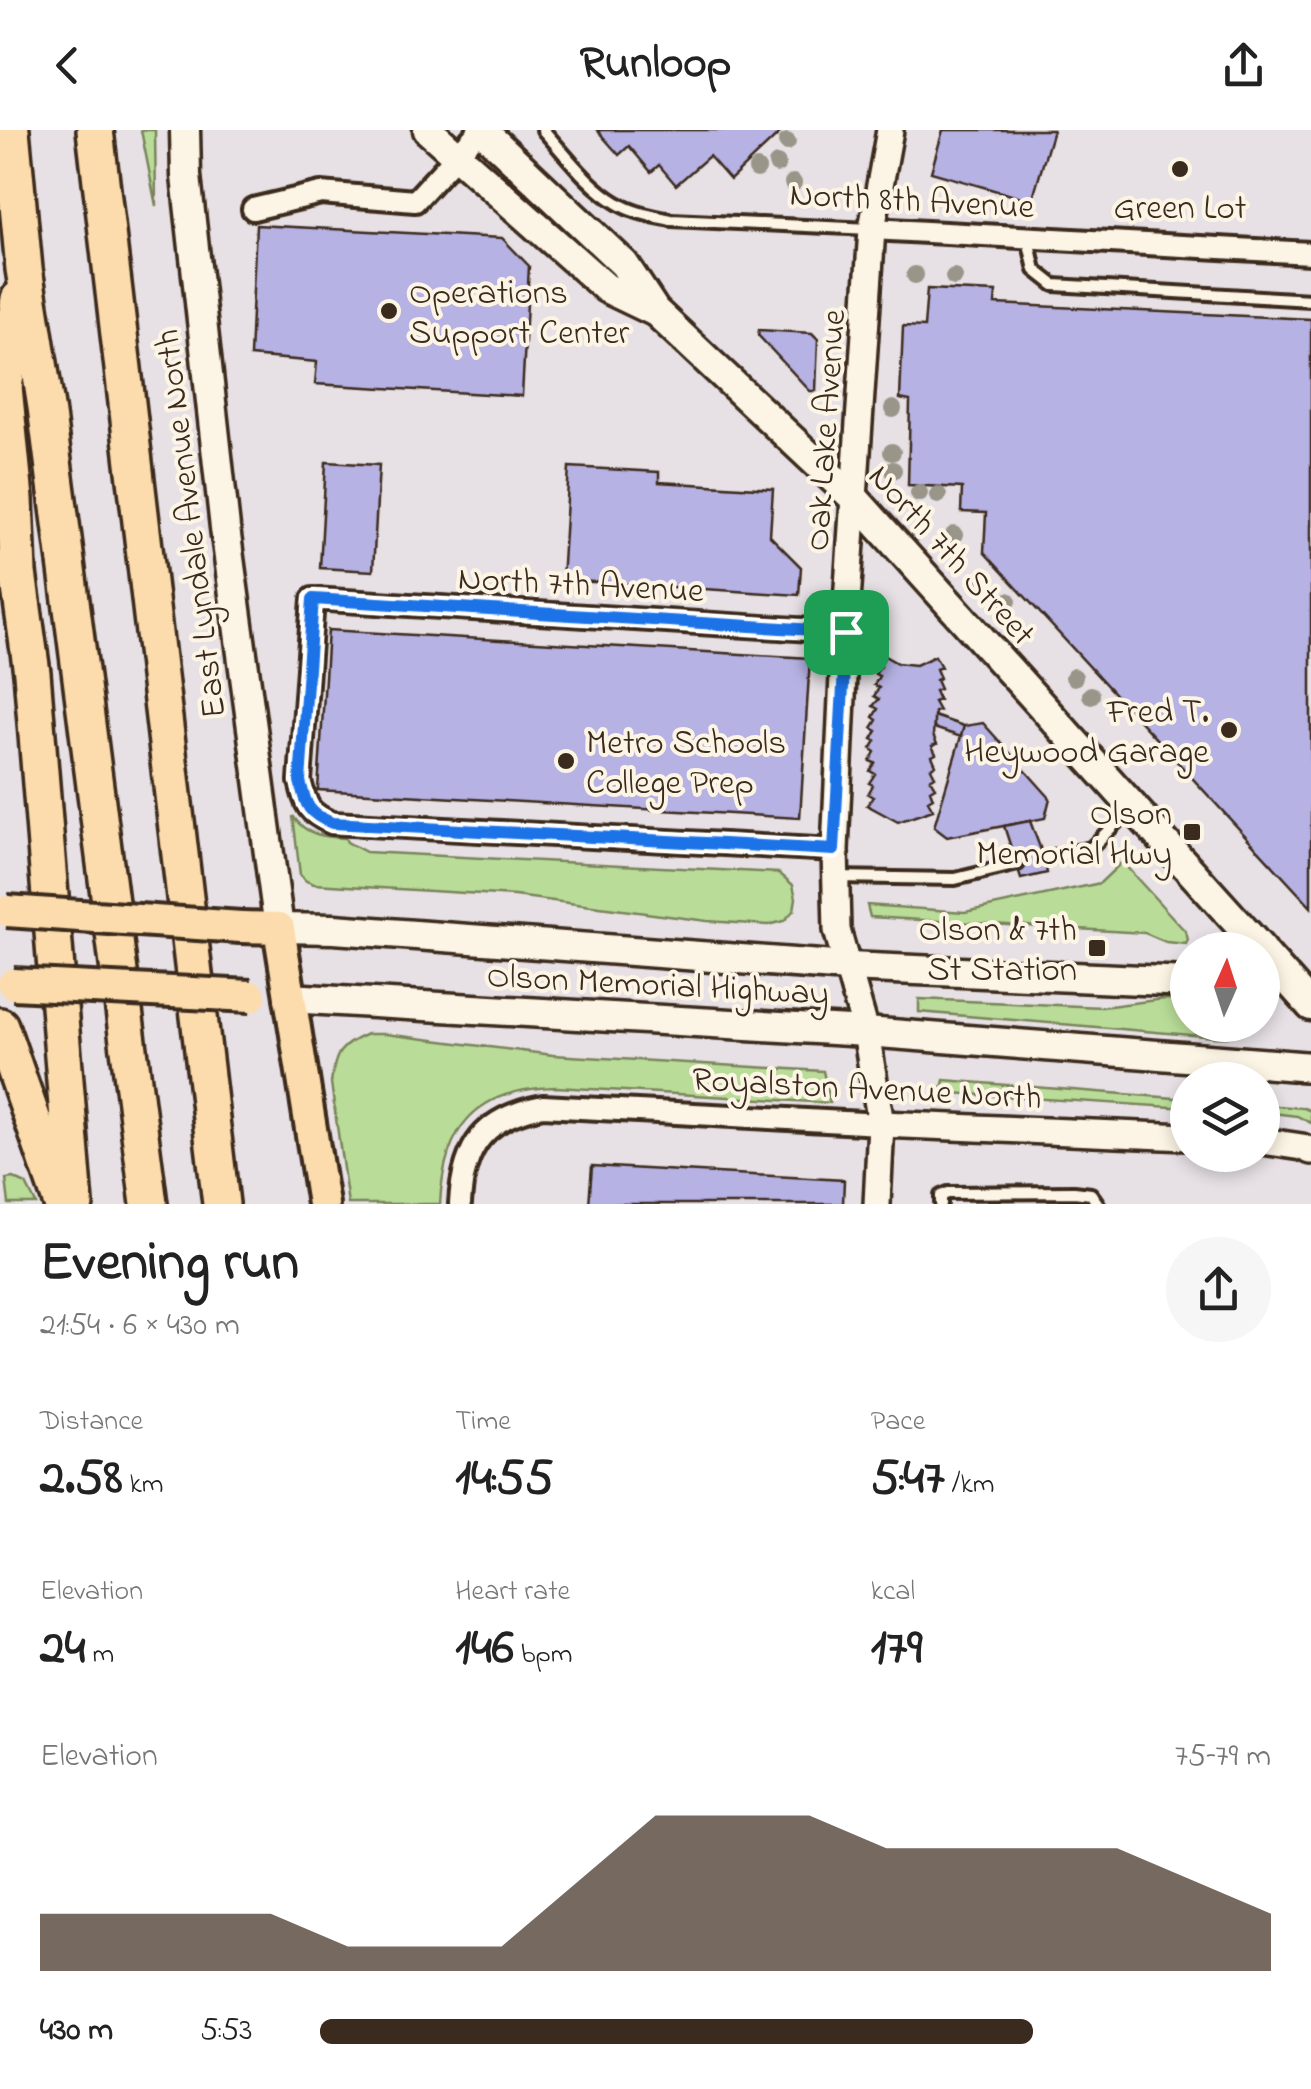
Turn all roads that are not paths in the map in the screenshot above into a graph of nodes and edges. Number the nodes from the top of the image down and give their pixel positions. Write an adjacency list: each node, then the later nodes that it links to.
1 (10, 130): 13 (highway)
2 (95, 130): 40 (highway)
3 (185, 130): 24 (main road, East Lyndale Avenue North)
4 (428, 130): 8 (main road, North 7th Street)
5 (481, 130): 8 (street); 15 (main road, North 7th Street)
6 (543, 130): 10 (lane, North 8th Avenue)
7 (890, 130): 10 (street, Oak Lake Avenue)
8 (456, 156): 9 (street); 15 (main road, North 7th Street)
9 (253, 209)
10 (872, 229): 11 (street, North 8th Avenue); 16 (street, Oak Lake Avenue)
11 (1028, 238): 12 (street, North 8th Avenue); 14 (lane)
12 (1311, 253)
13 (24, 268): 42 (highway); 43 (highway)
14 (1311, 300)
15 (655, 312): 16 (main road, North 7th Street)
16 (854, 499): 17 (street, Oak Lake Avenue); 18 (main road, North 7th Street)
17 (846, 632): 19 (street, Oak Lake Avenue); 19 (street, North 7th Avenue)
18 (1132, 807): 20 (lane); 25 (main road, North 7th Street)
19 (834, 850): 22 (street, Oak Lake Avenue)
20 (1044, 858)
21 (1018, 864): 22 (lane)
22 (834, 877): 26 (street, Oak Lake Avenue)
23 (4, 911): 24 (main road, Olson Memorial Highway, bridge)
24 (279, 928): 26 (main road, Olson Memorial Highway); 32 (main road, East Lyndale Avenue North)
25 (1246, 932)
26 (848, 967): 28 (main road, Olson Memorial Highway); 33 (street, Oak Lake Avenue)
27 (1280, 968): 31 (main road, North 7th Street)
28 (1170, 981)
29 (6, 984): 32 (main road, Olson Memorial Highway, bridge)
30 (1280, 988): 31 (main road)
31 (1305, 993)
32 (289, 998): 33 (main road, Olson Memorial Highway); 44 (main road, East Lyndale Avenue North)
33 (866, 1032): 35 (main road, Olson Memorial Highway); 36 (street, Oak Lake Avenue)
34 (3, 1033): 41 (highway)
35 (1311, 1068)
36 (882, 1124): 37 (street, Royalston Avenue North); 45 (street, Royalston Avenue North); 46 (street, Oak Lake Avenue)
37 (1170, 1136)
38 (1280, 1144): 39 (street)
39 (1311, 1152)
40 (222, 1194)
41 (62, 1204)
42 (75, 1204)
43 (148, 1204)
44 (323, 1204)
45 (460, 1204)
46 (877, 1204)
47 (941, 1204): 48 (lane)
48 (1098, 1204)

